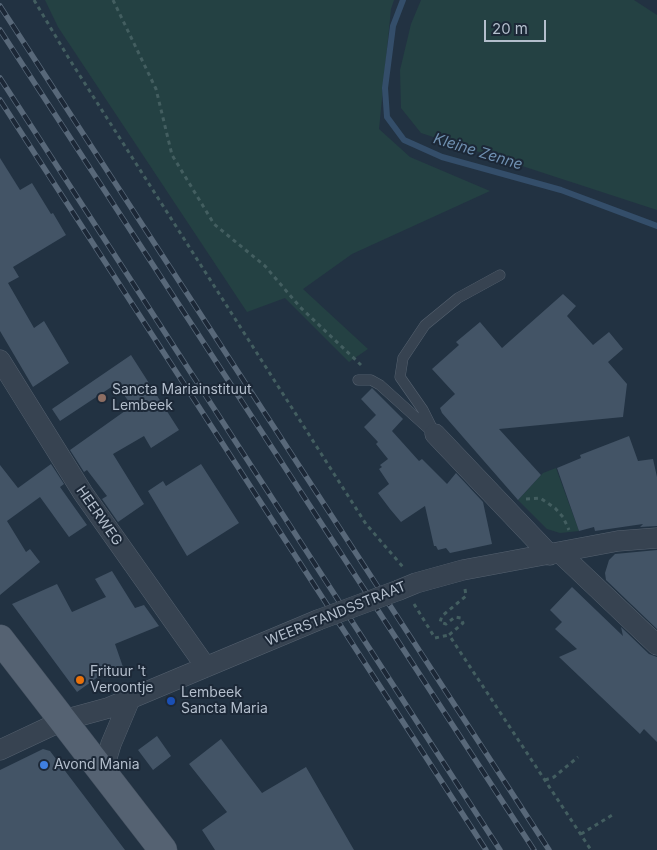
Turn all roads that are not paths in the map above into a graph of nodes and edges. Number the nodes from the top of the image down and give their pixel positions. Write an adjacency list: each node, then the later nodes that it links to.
1 (500, 276): 4 (lane)
2 (0, 360): 9 (street, HEERWEG)
3 (358, 380): 4 (lane)
4 (435, 434): 6 (street)
5 (657, 538): 6 (street, WEERSTANDSSTRAAT)
6 (562, 552): 8 (street); 9 (street, WEERSTANDSSTRAAT, bridge)
7 (0, 639): 11 (main road)
8 (657, 645)
9 (206, 667): 10 (street, WEERSTANDSSTRAAT)
10 (130, 699): 11 (street, WEERSTANDSSTRAAT); 13 (street)
11 (64, 720): 12 (street, WEERSTANDSSTRAAT); 13 (main road)
12 (0, 750)
13 (103, 771): 14 (main road)
14 (163, 850)

